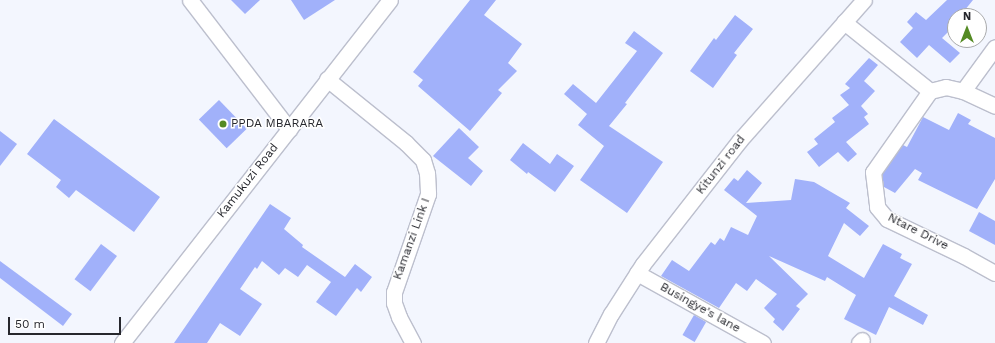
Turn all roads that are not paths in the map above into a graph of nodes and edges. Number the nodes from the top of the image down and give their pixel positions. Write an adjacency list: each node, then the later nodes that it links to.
1 (190, 0): 10 (street)
2 (390, 0): 6 (street, Kamukuzi Road)
3 (864, 0): 4 (street, Kitunzi road)
4 (844, 22): 7 (street); 11 (street, Kitunzi road)
5 (995, 47): 8 (street)
6 (327, 79): 10 (street, Kamukuzi Road); 14 (street, Kamanzi Link I)
7 (930, 91): 8 (street); 12 (street, Ntare Drive)
8 (963, 91): 9 (street)
9 (995, 106)
10 (289, 129): 13 (street, Kamukuzi Road)
11 (637, 273): 15 (street, Kitunzi road); 16 (street, Busingye's lane)
12 (995, 273)
13 (122, 343)
14 (413, 343)
15 (596, 343)
16 (763, 343)

